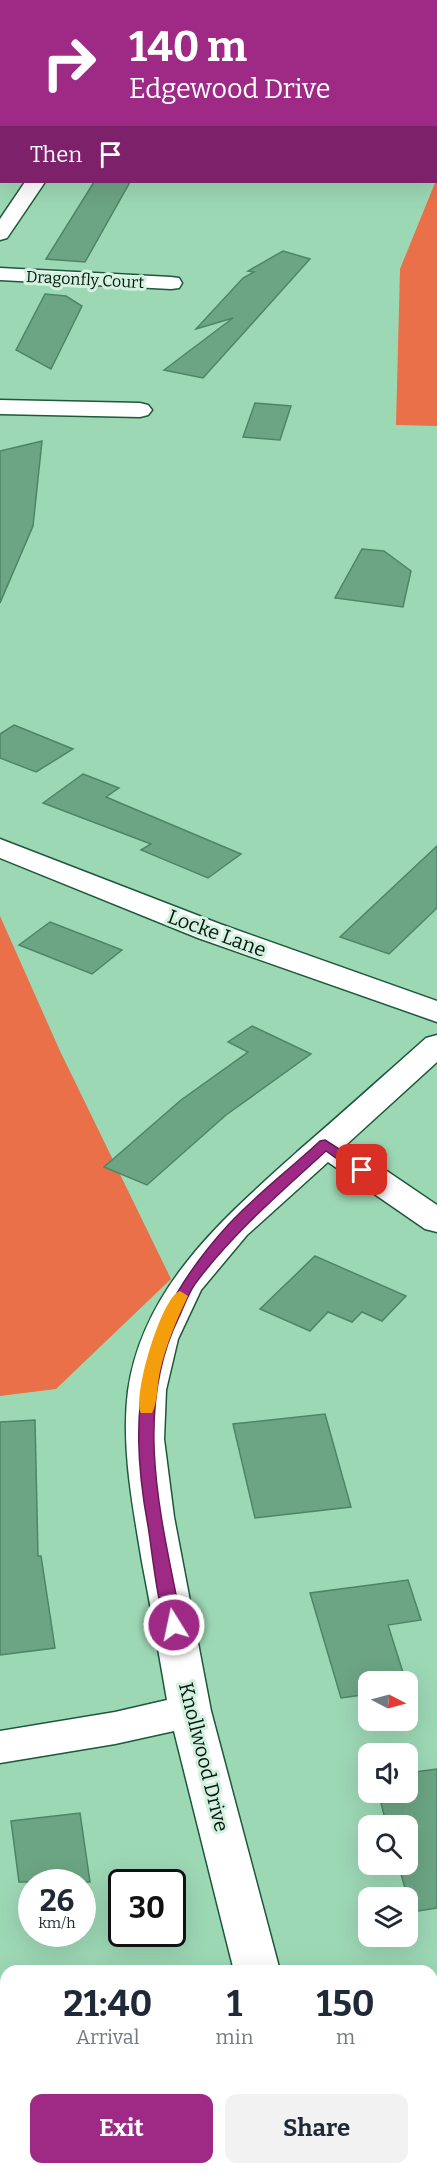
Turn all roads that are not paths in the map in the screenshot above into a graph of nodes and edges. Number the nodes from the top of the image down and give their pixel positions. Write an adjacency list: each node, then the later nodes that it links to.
1 (34, 183): 2 (street)
2 (0, 234)
3 (0, 274): 4 (street, Dragonfly Court)
4 (171, 283)
5 (0, 407): 6 (street)
6 (140, 410)
7 (0, 848): 8 (street, Locke Lane)
8 (437, 1012)
9 (437, 1045): 10 (street, Knollwood Drive)
10 (325, 1144): 11 (street); 12 (street, Knollwood Drive)
11 (437, 1221)
12 (190, 1711): 13 (street); 14 (street, Knollwood Drive)
13 (0, 1748)
14 (255, 1965)

